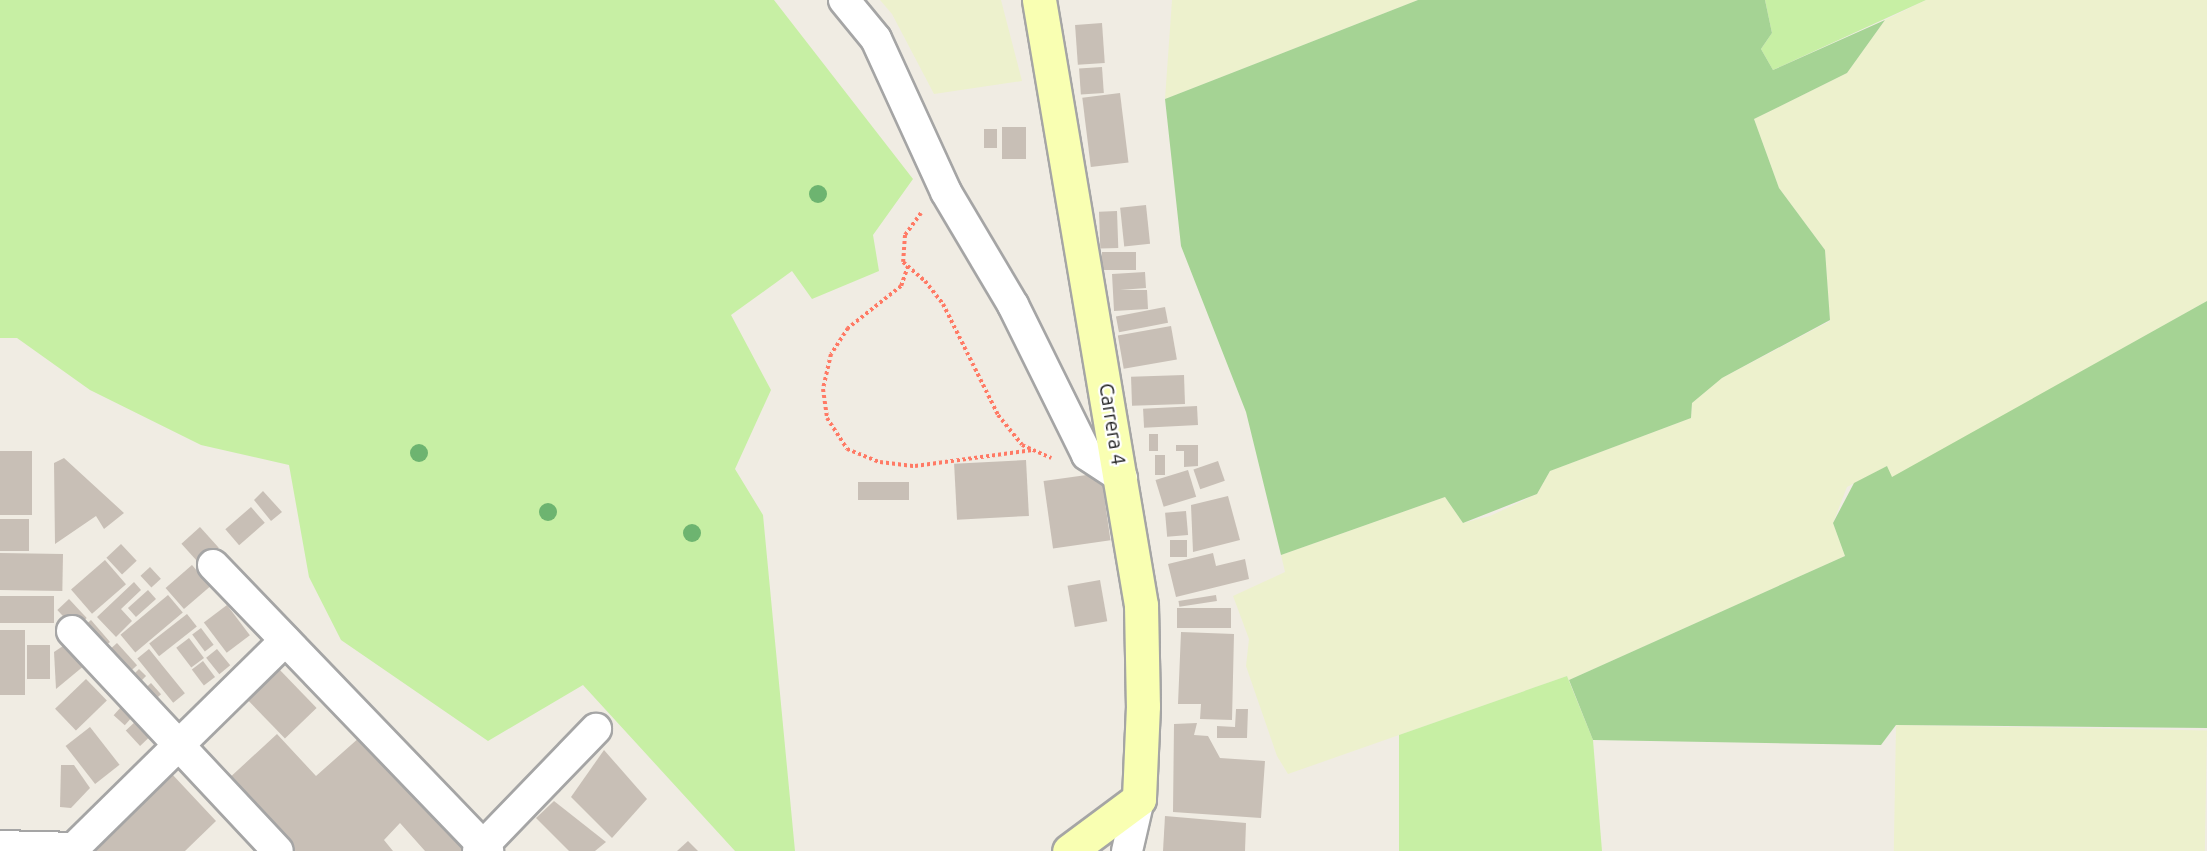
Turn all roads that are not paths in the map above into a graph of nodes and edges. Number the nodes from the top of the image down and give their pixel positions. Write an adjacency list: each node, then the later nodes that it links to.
1 (844, 0): 5 (street)
2 (1039, 0): 4 (main road, Carrera 4)
3 (1055, 0): 4 (street)
4 (1048, 33): 5 (main road, Carrera 4)
5 (1122, 478): 11 (main road, Carrera 4)
6 (213, 565): 8 (street)
7 (72, 632): 10 (street)
8 (285, 641): 10 (street); 13 (street)
9 (596, 729): 13 (street)
10 (178, 745): 14 (street); 15 (street)
11 (1139, 799): 16 (main road); 17 (street, Carrera 4)
12 (0, 846): 14 (street)
13 (483, 849)
14 (75, 850)
15 (278, 851)
16 (1069, 851)
17 (1127, 851)

